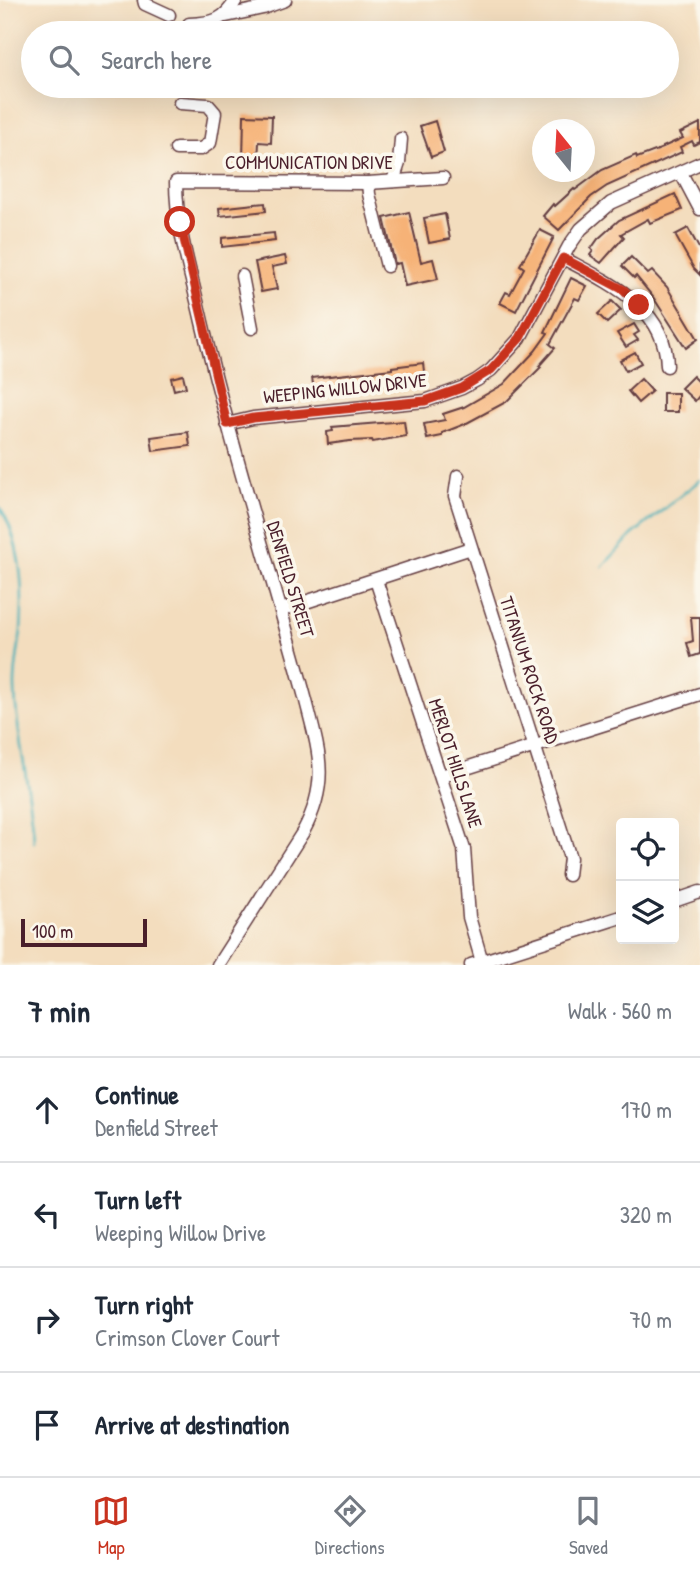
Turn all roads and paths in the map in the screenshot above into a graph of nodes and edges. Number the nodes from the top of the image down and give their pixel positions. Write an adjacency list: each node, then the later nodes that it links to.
1 (144, 0): 4 (street)
2 (236, 0): 5 (street)
3 (285, 0): 5 (street)
4 (169, 15)
5 (226, 16): 6 (street)
6 (210, 21)
7 (180, 103): 9 (street)
8 (401, 139): 13 (street)
9 (176, 149)
10 (700, 163): 11 (street, WEEPING WILLOW DRIVE)
11 (681, 173): 16 (street); 17 (street, WEEPING WILLOW DRIVE)
12 (443, 178): 13 (street, COMMUNICATION DRIVE)
13 (393, 181): 15 (street, COMMUNICATION DRIVE)
14 (176, 182): 15 (street, COMMUNICATION DRIVE); 22 (street, DENFIELD STREET)
15 (368, 183): 18 (street)
16 (700, 209)
17 (563, 258): 21 (street); 22 (street, WEEPING WILLOW DRIVE)
18 (387, 266)
19 (242, 276): 20 (street)
20 (252, 328)
21 (667, 366)
22 (227, 424): 26 (street, DENFIELD STREET)
23 (457, 476): 24 (street, TITANIUM ROCK ROAD)
24 (471, 548): 25 (street); 28 (street, TITANIUM ROCK ROAD)
25 (376, 580): 26 (street); 29 (street, MERLOT HILLS LANE)
26 (281, 610): 35 (street, DENFIELD STREET)
27 (700, 694): 28 (street)
28 (534, 747): 29 (street); 30 (street, TITANIUM ROCK ROAD)
29 (441, 776): 34 (street, MERLOT HILLS LANE)
30 (568, 874)
31 (700, 892): 32 (street)
32 (679, 899)
33 (616, 919): 34 (street)
34 (479, 964)
35 (218, 965)

